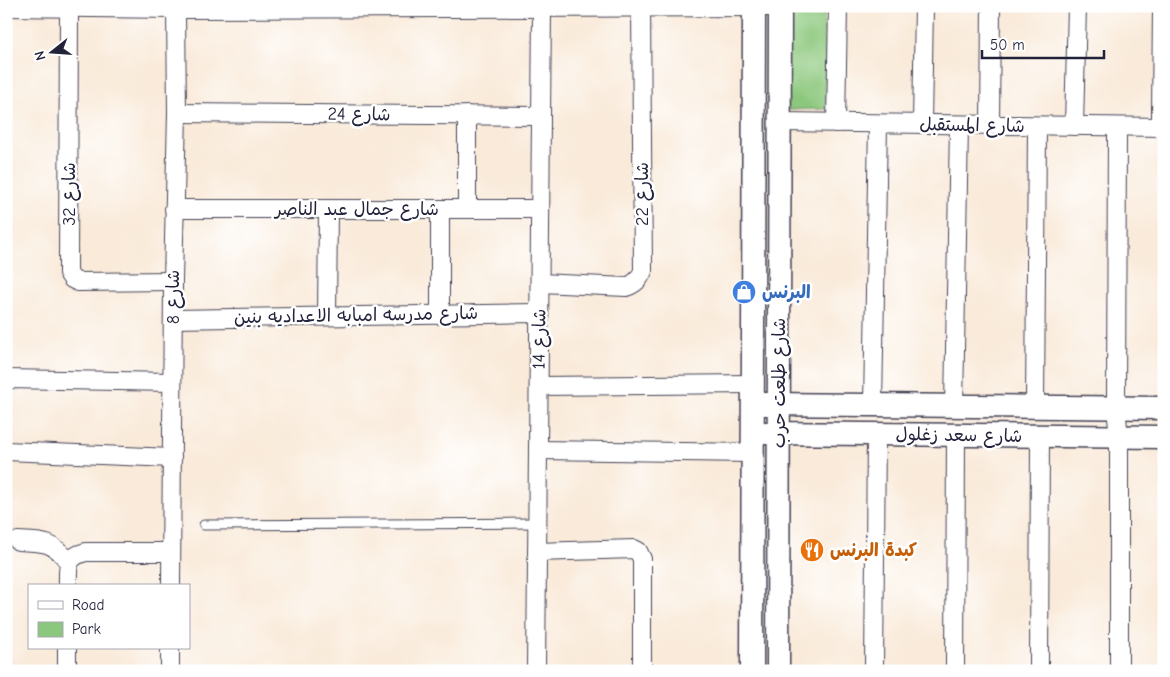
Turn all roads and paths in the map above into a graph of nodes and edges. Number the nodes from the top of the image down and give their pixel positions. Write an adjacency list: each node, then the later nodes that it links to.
1 (754, 6): 2 (street); 11 (street); 42 (street, شارع طلعت حرب)
2 (780, 6): 18 (street, شارع طلعت حرب)
3 (838, 6): 19 (street)
4 (924, 6): 21 (street)
5 (991, 6): 24 (street)
6 (1077, 6): 26 (street)
7 (1162, 6): 23 (street)
8 (6, 7): 12 (street)
9 (344, 7): 10 (street); 14 (street)
10 (371, 7): 13 (street)
11 (641, 7): 13 (street); 34 (street, شارع 22)
12 (69, 8): 14 (street); 33 (street, شارع 32)
13 (542, 8): 17 (street, شارع 14)
14 (176, 9): 15 (street, شارع 8)
15 (178, 113): 16 (street, شارع 24); 28 (street, شارع 8)
16 (467, 116): 17 (street, شارع 24); 31 (street)
17 (541, 116): 32 (street, شارع 14)
18 (780, 122): 19 (street, شارع المستقبل); 43 (street, شارع طلعت حرب)
19 (836, 123): 20 (street, شارع المستقبل)
20 (878, 124): 21 (street, شارع المستقبل); 44 (street)
21 (922, 124): 22 (street, شارع المستقبل)
22 (959, 125): 24 (street, شارع المستقبل); 45 (street)
23 (1164, 125): 27 (street, شارع المستقبل)
24 (990, 126): 25 (street, شارع المستقبل)
25 (1037, 126): 26 (street, شارع المستقبل); 46 (street)
26 (1074, 126): 27 (street, شارع المستقبل)
27 (1117, 127): 47 (street)
28 (174, 209): 29 (street, شارع جمال عبد الناصر); 33 (street, شارع 8)
29 (328, 209): 30 (street, شارع جمال عبد الناصر); 37 (street)
30 (440, 209): 31 (street, شارع جمال عبد الناصر); 36 (street)
31 (467, 209): 32 (street, شارع جمال عبد الناصر)
32 (540, 209): 34 (street, شارع 14)
33 (173, 281): 38 (street, شارع 8)
34 (540, 283): 35 (street, شارع 14)
35 (539, 313): 36 (street, شارع مدرسه امبابه الاعداديه بنين); 41 (street, شارع 14)
36 (440, 314): 37 (street, شارع مدرسه امبابه الاعداديه بنين)
37 (327, 316): 38 (street, شارع مدرسه امبابه الاعداديه بنين)
38 (173, 318): 40 (street, شارع 8)
39 (6, 379): 40 (street)
40 (172, 382): 58 (street, شارع 8)
41 (538, 386): 42 (street); 56 (street, شارع 14)
42 (754, 394): 43 (street, شارع سعد زغلول); 55 (street, شارع طلعت حرب)
43 (779, 404): 44 (street, شارع سعد زغلول); 49 (street, شارع طلعت حرب)
44 (874, 405): 45 (street, شارع سعد زغلول)
45 (954, 406): 46 (street, شارع سعد زغلول)
46 (1035, 407): 47 (street, شارع سعد زغلول)
47 (1116, 408): 48 (street, شارع سعد زغلول); 53 (street)
48 (1164, 408)
49 (779, 433): 50 (street, شارع سعد زغلول); 55 (street, شارع سعد زغلول); 74 (street, شارع طلعت حرب)
50 (876, 434): 51 (street, شارع سعد زغلول); 75 (street)
51 (956, 435): 52 (street, شارع سعد زغلول); 76 (street)
52 (1040, 435): 53 (street, شارع سعد زغلول); 77 (street)
53 (1119, 436): 54 (street, شارع سعد زغلول); 78 (street)
54 (1164, 437)
55 (753, 443): 56 (street); 73 (street, شارع طلعت حرب)
56 (538, 450): 59 (street, شارع 14)
57 (6, 451): 58 (street)
58 (172, 458): 62 (street, شارع 8)
59 (537, 523): 60 (lane); 63 (street, شارع 14)
60 (204, 525)
61 (18, 541): 64 (street)
62 (171, 552): 64 (street); 66 (street, شارع 8)
63 (537, 552): 71 (street, شارع 14); 72 (street)
64 (69, 562): 65 (street)
65 (68, 584)
66 (171, 584)
67 (67, 650): 69 (street)
68 (170, 650): 70 (street)
69 (67, 671)
70 (170, 671)
71 (536, 671)
72 (642, 671)
73 (752, 671)
74 (778, 671)
75 (874, 671)
76 (956, 671)
77 (1038, 671)
78 (1119, 671)

